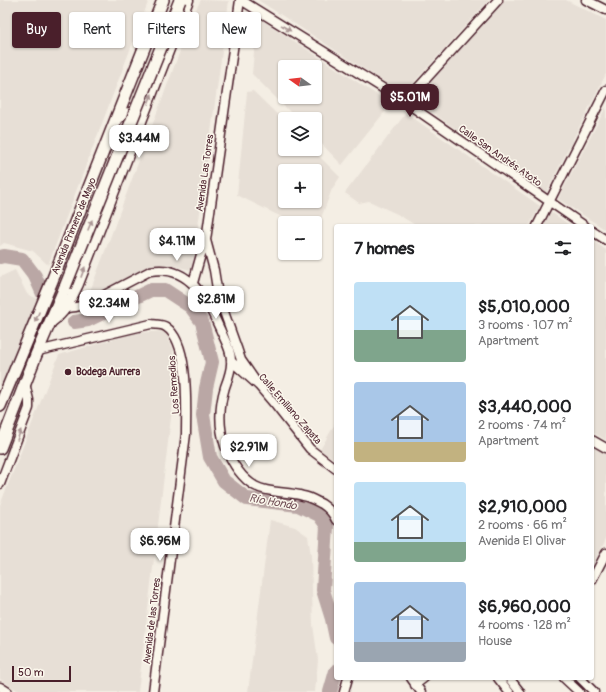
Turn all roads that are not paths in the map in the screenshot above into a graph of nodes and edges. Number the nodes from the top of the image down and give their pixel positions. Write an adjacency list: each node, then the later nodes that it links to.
1 (163, 0): 10 (highway, Avenida Primero de Mayo)
2 (180, 0): 20 (highway, Avenida Primero de Mayo, one-way to 2, bridge)
3 (188, 0): 11 (main road, Avenida Primero de Mayo, one-way to 3)
4 (240, 0): 9 (street, Calle San Andrés Atoto, one-way to 9); 16 (street, Avenida Las Torres)
5 (498, 0): 9 (street)
6 (586, 0): 7 (street)
7 (606, 10)
8 (606, 90): 12 (street)
9 (405, 102): 12 (street, Calle San Andrés Atoto)
10 (118, 117): 11 (highway); 25 (highway, Avenida Primero de Mayo, one-way to 25)
11 (140, 124): 19 (main road, Avenida Primero de Mayo, one-way to 11)
12 (549, 202): 13 (street); 14 (street, Calle San Andrés Atoto)
13 (538, 224)
14 (582, 224)
15 (594, 232): 17 (street)
16 (206, 240): 18 (street); 24 (street, Avenida Las Torres)
17 (606, 240)
18 (193, 283): 19 (street); 22 (street)
19 (66, 308): 20 (main road, Avenida Primero de Mayo)
20 (51, 322): 21 (highway, Avenida Primero de Mayo)
21 (38, 351): 23 (highway, Avenida Primero de Mayo); 26 (street, Los Remedios)
22 (231, 361): 24 (street, Calle Emiliano Zapata); 32 (street)
23 (25, 383): 28 (highway, Avenida Primero de Mayo); 31 (street, one-way to 23)
24 (259, 386): 30 (street, Calle Emiliano Zapata)
25 (0, 406)
26 (186, 434): 43 (street, Avenida de las Torres)
27 (594, 441): 29 (street)
28 (0, 448)
29 (606, 448)
30 (334, 467)
31 (0, 484)
32 (334, 517)
33 (606, 552): 34 (street)
34 (594, 576)
35 (347, 680): 44 (street)
36 (500, 680): 46 (street)
37 (511, 680): 47 (street)
38 (566, 680): 48 (street)
39 (582, 680): 49 (street)
40 (413, 682): 45 (street)
41 (0, 687): 42 (street)
42 (8, 692)
43 (153, 692)
44 (344, 692)
45 (421, 692)
46 (509, 692)
47 (520, 692)
48 (579, 692)
49 (594, 692)

